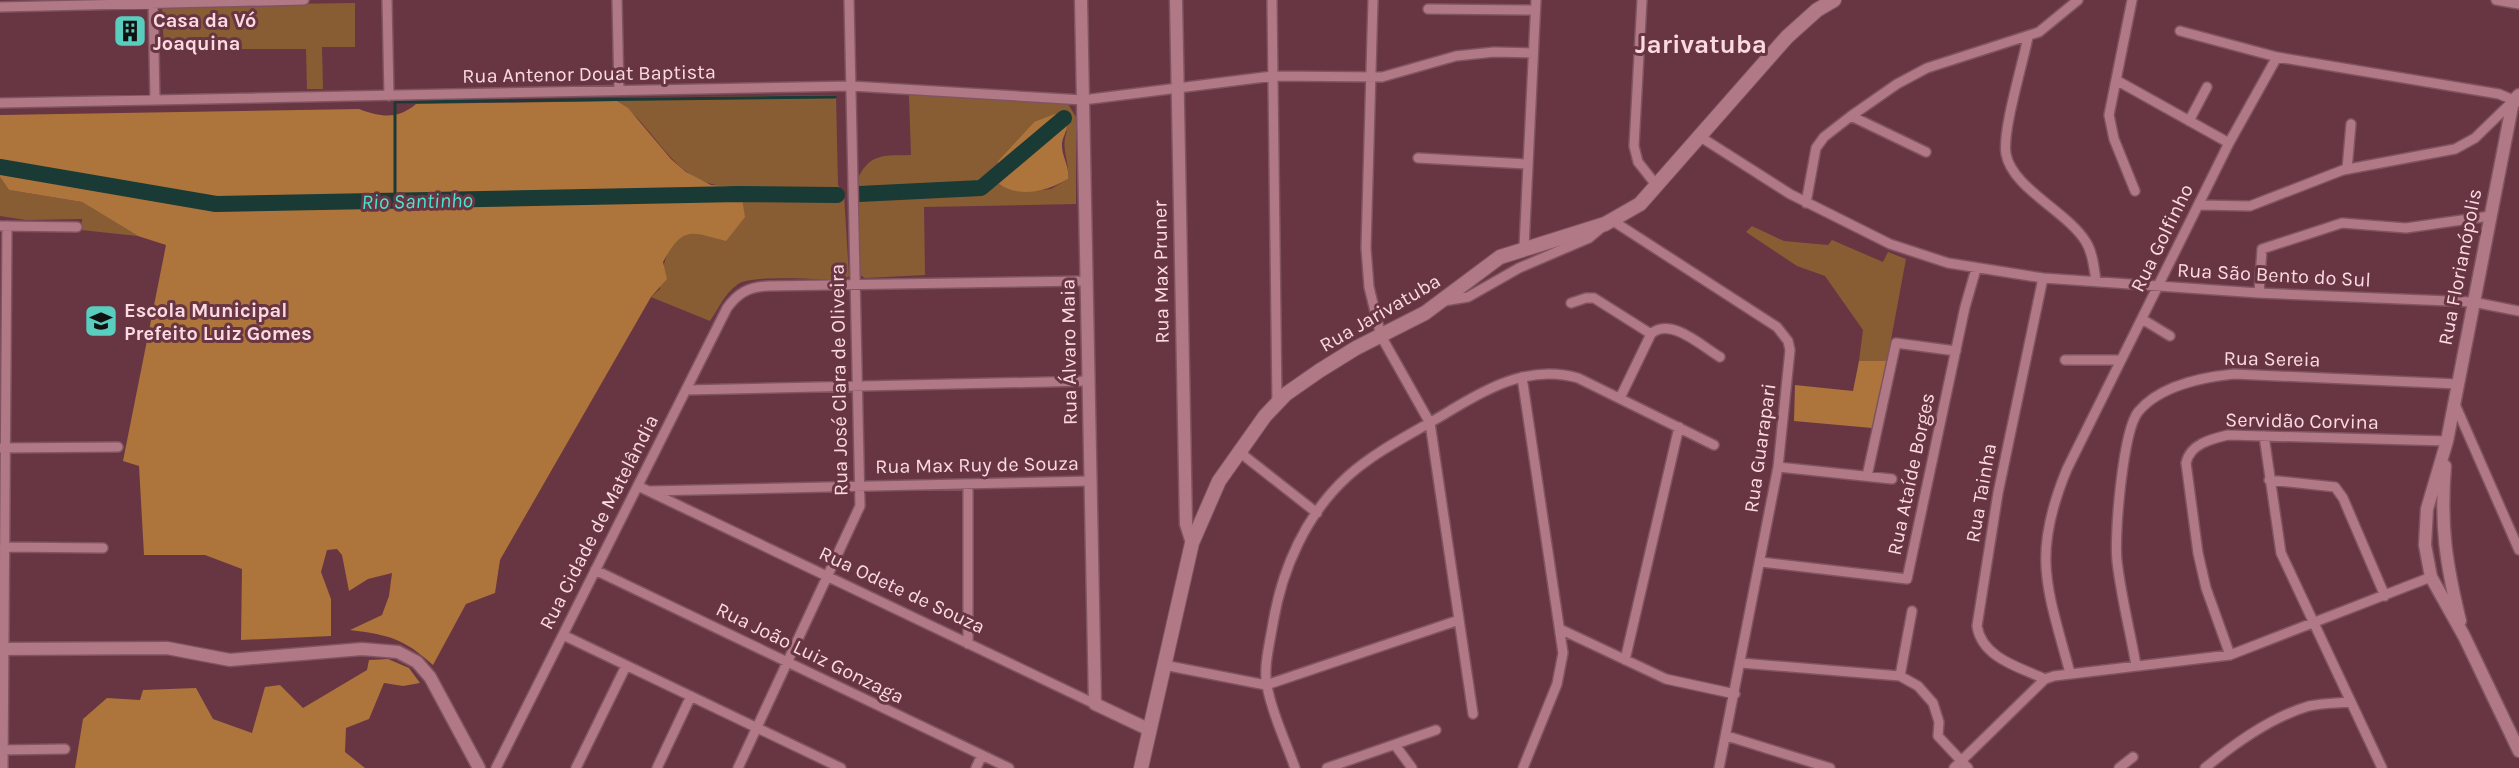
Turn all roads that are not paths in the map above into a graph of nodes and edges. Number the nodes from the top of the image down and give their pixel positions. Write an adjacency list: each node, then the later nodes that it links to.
1 (304, 0): 15 (street)
2 (387, 0): 31 (street)
3 (617, 0): 30 (street)
4 (849, 0): 27 (street, Rua José Clara de Oliveira)
5 (1081, 0): 34 (street, Rua Álvaro Maia)
6 (1176, 0): 29 (street, Rua Max Pruner)
7 (1272, 0): 24 (street)
8 (1373, 0): 25 (street)
9 (1536, 0): 19 (street)
10 (1642, 0): 45 (street)
11 (1834, 0): 39 (main road, Rua Jarivatuba)
12 (2078, 0): 21 (street)
13 (2132, 0): 26 (street)
14 (2496, 0): 16 (street)
15 (153, 2): 17 (street); 33 (street)
16 (2519, 4)
17 (0, 7)
18 (1428, 9): 19 (street)
19 (1535, 10): 22 (street)
20 (2180, 31): 23 (street)
21 (2028, 37): 36 (street); 57 (street)
22 (1533, 53): 25 (street, Rua Antenor Douat Baptista); 43 (street)
23 (2277, 57): 32 (street); 40 (street, Rua Golfinho)
24 (1273, 76): 25 (street, Rua Antenor Douat Baptista); 29 (street, Rua Antenor Douat Baptista); 80 (street)
25 (1371, 78): 67 (street)
26 (2116, 80): 37 (street); 46 (street)
27 (851, 86): 30 (street, Rua Antenor Douat Baptista); 34 (street, Rua Antenor Douat Baptista); 58 (street, Rua José Clara de Oliveira)
28 (2207, 87): 37 (street)
29 (1177, 88): 34 (street, Rua Antenor Douat Baptista); 99 (street, Rua Max Pruner)
30 (619, 91): 31 (street, Rua Antenor Douat Baptista)
31 (389, 96): 33 (street, Rua Antenor Douat Baptista)
32 (2517, 99): 44 (street); 49 (street, Rua Florianópolis)
33 (155, 100): 35 (street, Rua Antenor Douat Baptista)
34 (1083, 100): 56 (street, Rua Álvaro Maia)
35 (0, 104)
36 (1851, 116): 41 (street); 47 (street)
37 (2189, 121): 40 (street)
38 (2351, 124): 44 (street)
39 (1699, 136): 45 (main road, Rua Jarivatuba); 47 (street, Rua São Bento do Sul)
40 (2229, 143): 48 (street, Rua Golfinho)
41 (1926, 152)
42 (1418, 158): 43 (street)
43 (1528, 164): 53 (street)
44 (2347, 169): 48 (street)
45 (1657, 186): 50 (main road, Rua Jarivatuba)
46 (2135, 191)
47 (1806, 202): 54 (street, Rua São Bento do Sul)
48 (2198, 205): 59 (street, Rua Golfinho)
49 (2490, 216): 60 (street); 62 (street, Rua Florianópolis)
50 (1609, 223): 53 (main road, Rua Jarivatuba); 61 (street); 89 (street, Rua Guarapari)
51 (3, 226): 52 (street); 87 (street)
52 (77, 227)
53 (1524, 248): 61 (main road, Rua Jarivatuba)
54 (1976, 269): 55 (street, Rua São Bento do Sul); 69 (street, Rua Ataíde Borges)
55 (2043, 278): 57 (street, Rua São Bento do Sul); 125 (street, Rua Tainha)
56 (1087, 281): 58 (street); 74 (street, Rua Álvaro Maia)
57 (2096, 281): 59 (street, Rua São Bento do Sul)
58 (855, 285): 76 (street, Rua José Clara de Oliveira); 77 (street, Rua Cidade de Matelândia)
59 (2158, 287): 60 (street, Rua São Bento do Sul); 65 (street, Rua Golfinho)
60 (2259, 293): 62 (street, Rua São Bento do Sul)
61 (1444, 301): 67 (main road, Rua Jarivatuba)
62 (2473, 302): 64 (street, Rua São Bento do Sul); 75 (street, Rua Florianópolis)
63 (1571, 303): 66 (street)
64 (2519, 311)
65 (2142, 320): 68 (street); 72 (street, Rua Golfinho)
66 (1651, 334): 70 (street); 78 (street)
67 (1381, 336): 80 (main road, Rua Jarivatuba); 81 (street)
68 (2170, 336)
69 (1956, 351): 90 (street); 103 (street, Rua Ataíde Borges)
70 (1720, 357)
71 (2065, 360): 72 (street)
72 (2121, 360): 123 (street, Rua Golfinho)
73 (1522, 377): 78 (street); 81 (street); 111 (street)
74 (1089, 381): 76 (street); 93 (street, Rua Álvaro Maia)
75 (2458, 384): 79 (street, Rua Florianópolis); 121 (street, Rua Sereia)
76 (857, 386): 77 (street); 96 (street, Rua José Clara de Oliveira)
77 (686, 390): 95 (street, Rua Cidade de Matelândia)
78 (1620, 398): 82 (street)
79 (2454, 402): 84 (street, Rua Florianópolis); 102 (street)
80 (1276, 403): 88 (main road, Rua Jarivatuba)
81 (1430, 423): 98 (street); 109 (street)
82 (1678, 427): 85 (street); 117 (street)
83 (2264, 436): 84 (street, Servidão Corvina); 92 (street); 116 (street, Servidão Corvina)
84 (2447, 441): 106 (street, Rua Florianópolis); 113 (street, Rua Florianópolis)
85 (1714, 445)
86 (118, 447): 87 (street)
87 (2, 448): 100 (street)
88 (1238, 451): 98 (street); 99 (main road, Rua Jarivatuba)
89 (1778, 467): 90 (street); 103 (street, Rua Guarapari)
90 (1867, 476): 91 (street)
91 (1892, 479)
92 (2269, 480): 107 (street); 110 (street)
93 (1091, 481): 94 (street, Rua Max Ruy de Souza); 130 (street, Rua Álvaro Maia)
94 (968, 484): 96 (street, Rua Max Ruy de Souza); 114 (street)
95 (638, 486): 97 (street, Rua Odete de Souza); 104 (street, Rua Cidade de Matelândia)
96 (859, 486): 97 (street, Rua Max Ruy de Souza); 105 (street, Rua José Clara de Oliveira)
97 (647, 491): 105 (street, Rua Odete de Souza)
98 (1317, 513): 126 (street)
99 (1192, 543): 120 (main road, Rua Jarivatuba)
100 (4, 547): 101 (street); 115 (street)
101 (103, 548)
102 (2519, 550)
103 (1761, 562): 119 (street, Rua Guarapari)
104 (595, 570): 112 (street, Rua Cidade de Matelândia); 118 (street, Rua João Luiz Gonzaga)
105 (828, 577): 114 (street, Rua Odete de Souza); 118 (street, Rua José Clara de Oliveira)
106 (2431, 577): 107 (street); 113 (street, Rua Florianópolis)
107 (2385, 596): 110 (street)
108 (1912, 611): 124 (street)
109 (1459, 620): 126 (street); 131 (street)
110 (2313, 625): 116 (street); 129 (street)
111 (1562, 630): 117 (street); 158 (street)
112 (563, 635): 122 (street); 147 (street, Rua Cidade de Matelândia)
113 (2464, 636): 139 (street, Rua Florianópolis)
114 (968, 644): 130 (street, Rua Odete de Souza)
115 (2, 649): 138 (street); 146 (street)
116 (2230, 655): 121 (street)
117 (1625, 660): 127 (street)
118 (788, 662): 132 (street, Rua José Clara de Oliveira); 140 (street, Rua João Luiz Gonzaga)
119 (1741, 663): 124 (street); 127 (street, Rua Guarapari)
120 (1164, 665): 126 (street); 133 (main road, Rua Jarivatuba)
121 (2136, 665): 123 (street)
122 (626, 666): 128 (street); 148 (street)
123 (2070, 673): 125 (street)
124 (1900, 676): 143 (street)
125 (2045, 680): 143 (street)
126 (1266, 685): 155 (street)
127 (1735, 694): 135 (street, Rua Guarapari)
128 (691, 696): 132 (street); 149 (street)
129 (2350, 702): 161 (street); 162 (street)
130 (1095, 704): 133 (street, Rua Odete de Souza)
131 (1473, 714)
132 (757, 728): 142 (street); 150 (street, Rua José Clara de Oliveira)
133 (1150, 730): 154 (main road, Rua Jarivatuba)
134 (1436, 730): 136 (street)
135 (1727, 736): 144 (street); 159 (street, Rua Guarapari)
136 (1395, 745): 156 (street); 157 (street)
137 (65, 749): 138 (street)
138 (1, 750): 145 (street)
139 (2519, 751)
140 (982, 755): 152 (street); 153 (street, Rua João Luiz Gonzaga)
141 (2133, 757): 160 (street)
142 (821, 764): 151 (street)
143 (1961, 766)
144 (1829, 767)
145 (3, 768)
146 (478, 768)
147 (496, 768)
148 (576, 768)
149 (657, 768)
150 (738, 768)
151 (841, 768)
152 (976, 768)
153 (1009, 768)
154 (1141, 768)
155 (1295, 768)
156 (1327, 768)
157 (1412, 768)
158 (1523, 768)
159 (1719, 768)
160 (2119, 768)
161 (2205, 768)
162 (2382, 768)

